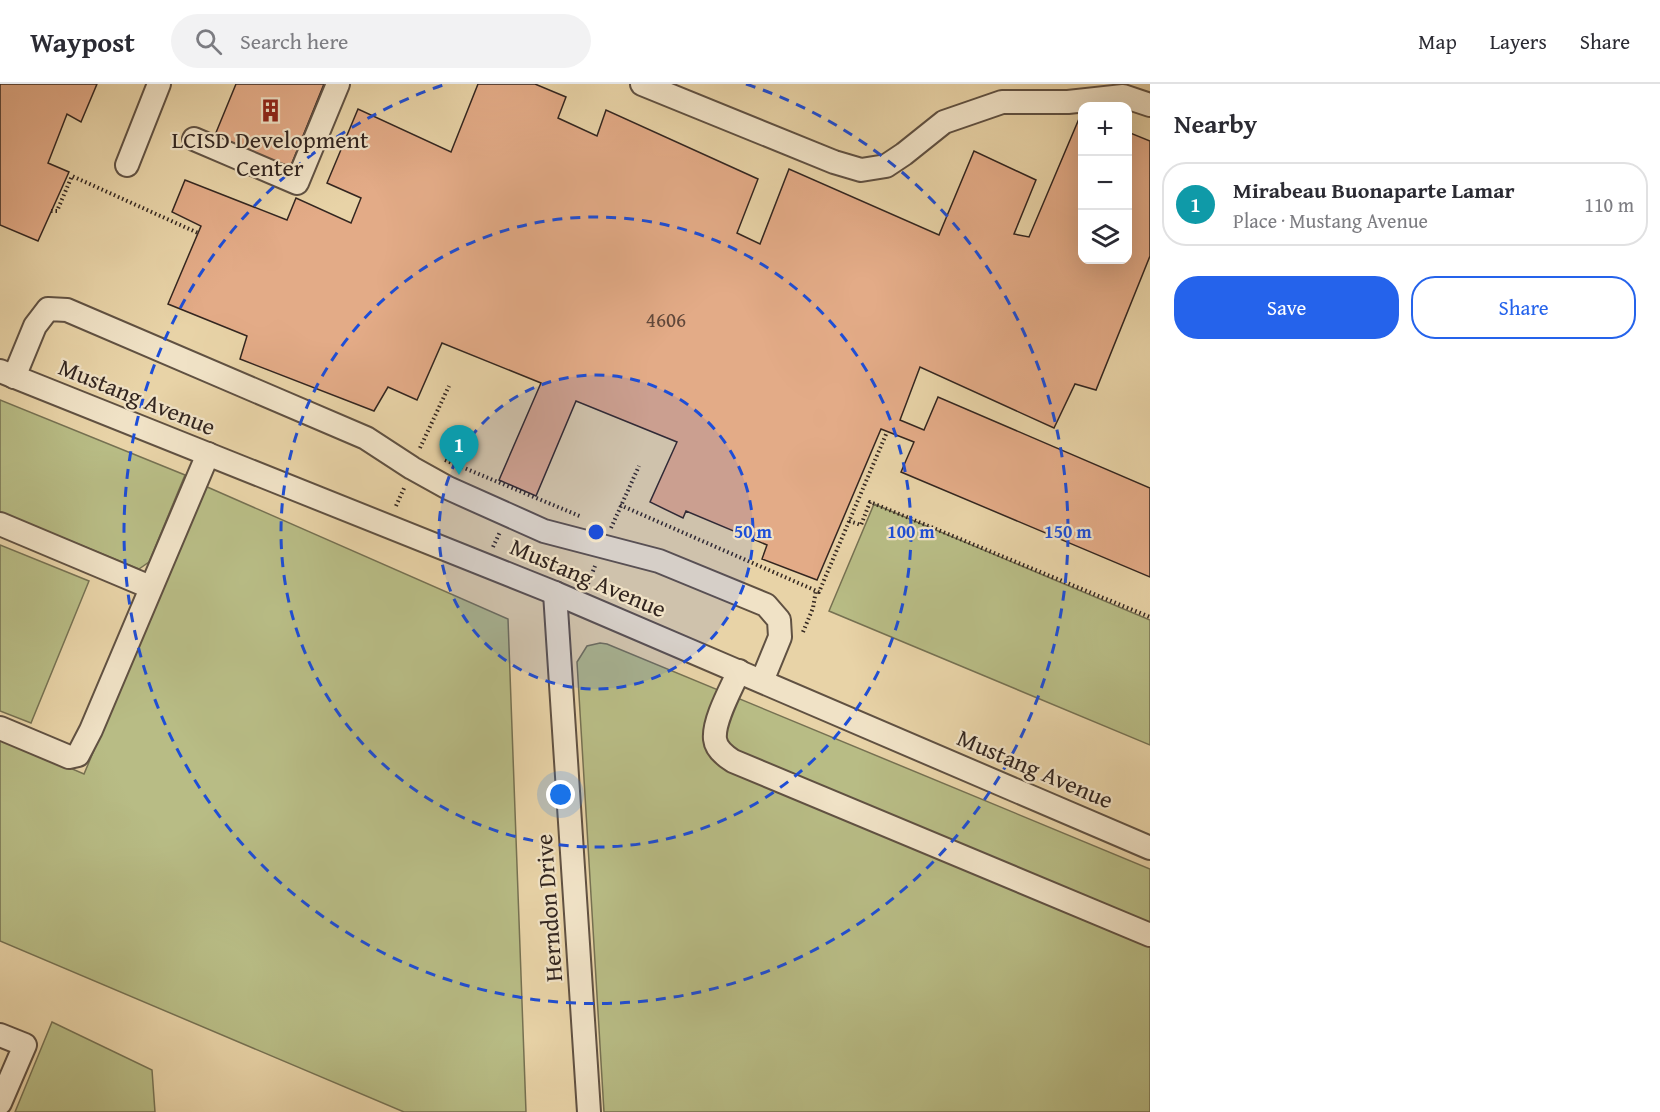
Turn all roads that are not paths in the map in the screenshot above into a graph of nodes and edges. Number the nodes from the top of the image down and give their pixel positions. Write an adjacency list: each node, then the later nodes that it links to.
1 (159, 84): 7 (street)
2 (338, 84): 6 (street)
3 (642, 84): 4 (street)
4 (1125, 90): 5 (street)
5 (1150, 105)
6 (194, 140)
7 (127, 165)
8 (7, 374): 9 (street, Mustang Avenue); 14 (street)
9 (208, 454): 11 (street); 12 (street, Mustang Avenue)
10 (0, 524): 11 (street)
11 (150, 587): 15 (street)
12 (555, 593): 13 (street, Mustang Avenue); 20 (street, Herndon Drive)
13 (739, 671): 14 (street, Mustang Avenue); 17 (street)
14 (762, 681): 16 (street, Mustang Avenue)
15 (0, 728)
16 (1150, 848)
17 (1150, 935)
18 (0, 1035): 19 (street)
19 (0, 1103)
20 (589, 1112)

